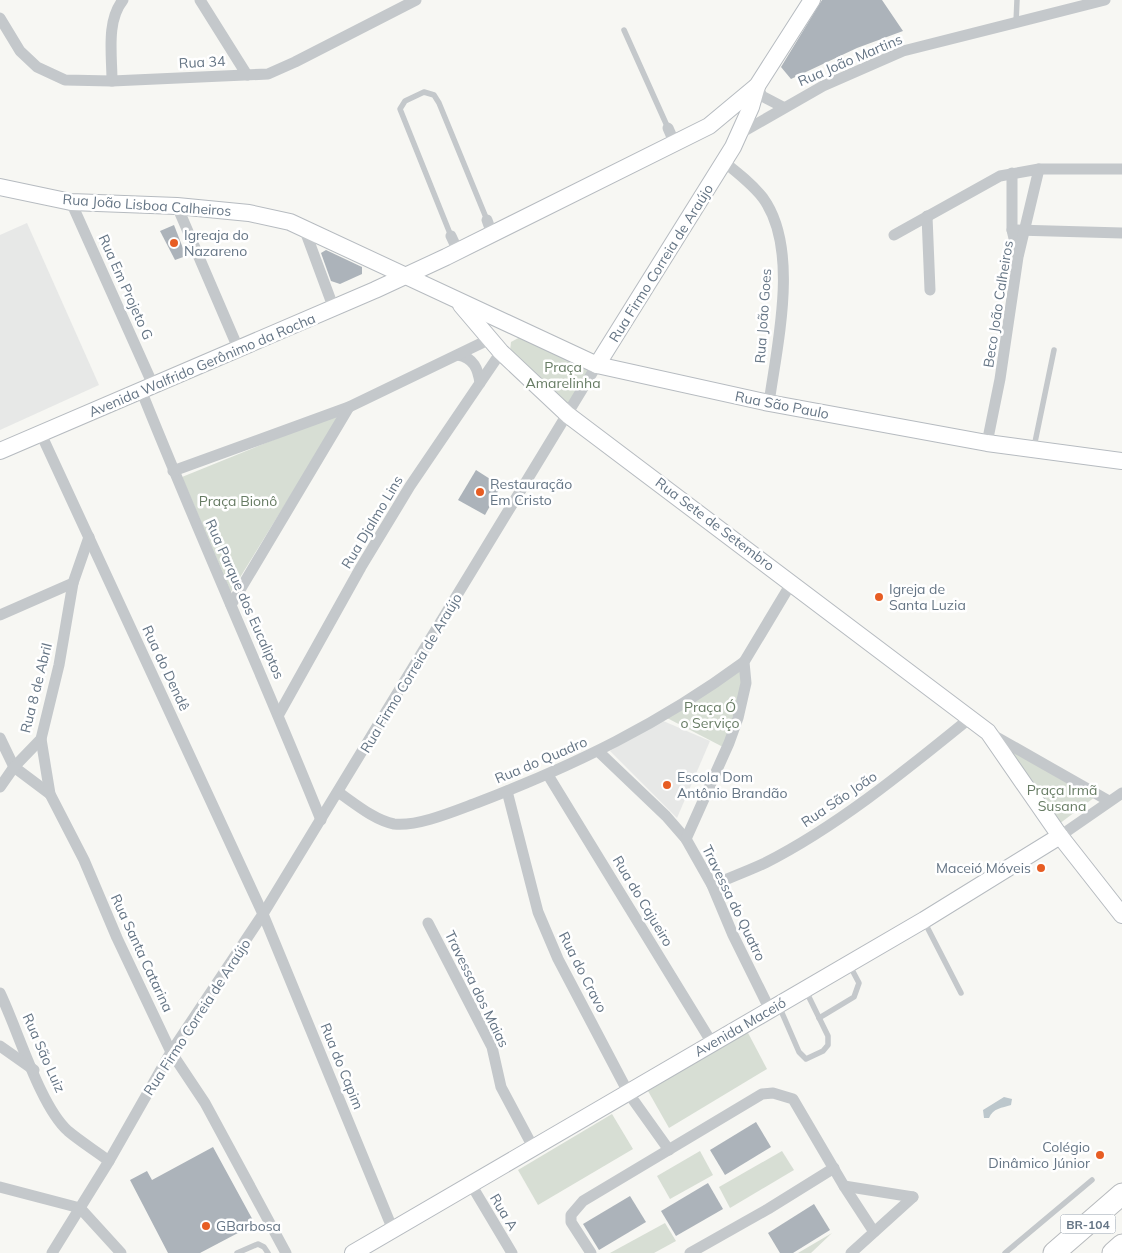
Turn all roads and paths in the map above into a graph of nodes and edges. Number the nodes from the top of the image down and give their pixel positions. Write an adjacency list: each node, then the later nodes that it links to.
1 (123, 0): 11 (street)
2 (200, 0): 10 (street)
3 (416, 0): 10 (street, Rua 34)
4 (812, 0): 12 (street, Rua Firmo Correia de Araújo)
5 (1017, 0): 8 (lane)
6 (1105, 0): 8 (street, Rua João Martins)
7 (0, 18): 11 (street, Rua 34)
8 (1016, 23): 13 (street, Rua João Martins)
9 (624, 30): 15 (lane)
10 (248, 75): 11 (street, Rua 34)
11 (112, 82)
12 (756, 86): 13 (street); 14 (street, Rua Firmo Correia de Araújo); 16 (street, Rua Firmo Correia de Araújo)
13 (783, 107): 16 (street, Rua João Martins)
14 (709, 126): 16 (street); 17 (street, Rua Firmo Correia de Araújo)
15 (668, 128): 17 (street)
16 (736, 141): 18 (street, Rua Firmo Correia de Araújo)
17 (675, 144): 26 (street, Rua Firmo Correia de Araújo)
18 (724, 162): 48 (street, Rua Firmo Correia de Araújo); 51 (street, Rua João Goes)
19 (1122, 169): 20 (street)
20 (1039, 170): 21 (street); 29 (street, Beco João Calheiros)
21 (1012, 173): 25 (street); 28 (street)
22 (0, 187): 23 (street, Rua João Lisboa Calheiros)
23 (72, 202): 24 (street, Rua João Lisboa Calheiros); 50 (street, Rua Em Projeto G)
24 (177, 206): 27 (street, Rua João Lisboa Calheiros); 44 (street)
25 (927, 216): 31 (street); 39 (street)
26 (490, 227): 32 (lane); 33 (street, Rua Firmo Correia de Araújo)
27 (304, 228): 35 (street, Rua João Lisboa Calheiros); 41 (street)
28 (1012, 230): 29 (street); 34 (street)
29 (1025, 231): 30 (street); 34 (street, Beco João Calheiros)
30 (1122, 233)
31 (894, 235)
32 (451, 236): 33 (street)
33 (452, 254): 36 (street, Rua Firmo Correia de Araújo); 38 (street)
34 (1018, 258): 55 (street, Beco João Calheiros)
35 (373, 261): 36 (street, Rua João Lisboa Calheiros); 37 (street)
36 (404, 276): 37 (street, Avenida Walfrido Gerônimo da Rocha); 38 (street, Rua João Lisboa Calheiros)
37 (375, 290): 41 (street, Avenida Walfrido Gerônimo da Rocha)
38 (435, 290): 40 (street, Rua João Lisboa Calheiros)
39 (930, 290)
40 (456, 300): 42 (street, Rua São Paulo); 43 (street, Rua Sete de Setembro)
41 (334, 309): 44 (street, Avenida Walfrido Gerônimo da Rocha)
42 (517, 329): 46 (street); 48 (street, Rua São Paulo)
43 (490, 339): 46 (street, Rua Sete de Setembro); 47 (street)
44 (238, 348): 50 (street, Avenida Walfrido Gerônimo da Rocha)
45 (1054, 350): 56 (lane)
46 (501, 352): 49 (street, Rua Djalmo Lins); 53 (street, Rua Sete de Setembro)
47 (458, 355): 49 (street); 52 (street)
48 (597, 365): 51 (street, Rua São Paulo); 53 (street, Rua Firmo Correia de Araújo)
49 (480, 384): 66 (street, Rua Djalmo Lins)
50 (147, 388): 54 (street, Avenida Walfrido Gerônimo da Rocha); 59 (street, Rua Parque dos Eucaliptos)
51 (769, 403): 55 (street, Rua São Paulo)
52 (349, 406): 59 (street); 63 (street)
53 (568, 415): 61 (street, Rua Sete de Setembro); 76 (street, Rua Firmo Correia de Araújo)
54 (40, 434): 57 (street, Avenida Walfrido Gerônimo da Rocha); 60 (street, Rua do Dendê)
55 (987, 443): 56 (street, Rua São Paulo)
56 (1034, 449): 58 (street, Rua São Paulo)
57 (0, 451)
58 (1122, 461)
59 (173, 471): 63 (street, Rua Parque dos Eucaliptos)
60 (89, 537): 62 (street, Rua 8 de Abril); 84 (street, Rua do Dendê)
61 (792, 582): 65 (street); 67 (street, Rua Sete de Setembro)
62 (73, 583): 64 (street); 70 (street, Rua 8 de Abril)
63 (231, 605): 66 (street, Rua Parque dos Eucaliptos)
64 (0, 615)
65 (744, 662): 71 (street, Rua do Quadro); 82 (street)
66 (279, 714): 80 (street, Rua Parque dos Eucaliptos)
67 (970, 718): 68 (street, Rua Sete de Setembro); 83 (street, Rua São João)
68 (988, 732): 79 (street, Rua Sete de Setembro); 81 (street, Rua Sete de Setembro)
69 (0, 738): 72 (street, Rua Santa Catarina)
70 (41, 739): 72 (street, Rua 8 de Abril); 78 (street, Rua Santa Catarina)
71 (599, 752): 73 (street, Rua do Quadro); 82 (street, Travessa do Quatro)
72 (14, 766): 74 (street, Rua 8 de Abril); 78 (street, Rua Santa Catarina)
73 (548, 775): 75 (street, Rua do Quadro); 94 (street, Rua do Cajueiro)
74 (0, 787)
75 (507, 791): 76 (street, Rua do Quadro); 98 (street, Rua do Cravo)
76 (338, 792): 80 (street, Rua Firmo Correia de Araújo)
77 (1122, 793): 79 (street, Avenida Maceió)
78 (50, 794): 96 (street, Rua Santa Catarina)
79 (1110, 801): 81 (street, Avenida Maceió)
80 (321, 820): 84 (street, Rua Firmo Correia de Araújo)
81 (1060, 836): 85 (street, Rua Sete de Setembro); 86 (street, Avenida Maceió)
82 (686, 839): 83 (street, Travessa do Quatro)
83 (712, 885): 92 (street, Travessa do Quatro)
84 (263, 914): 96 (street, Rua Firmo Correia de Araújo); 109 (street, Rua do Capim)
85 (1122, 915)
86 (924, 920): 88 (street, Avenida Maceió); 91 (lane)
87 (428, 923): 99 (street, Travessa dos Maias)
88 (849, 964): 89 (street, Avenida Maceió); 93 (lane)
89 (806, 989): 92 (street, Avenida Maceió); 93 (lane)
90 (0, 993): 97 (street, Rua São Luiz)
91 (961, 993)
92 (774, 1007): 93 (lane); 94 (street, Avenida Maceió)
93 (819, 1018)
94 (712, 1044): 98 (street, Avenida Maceió)
95 (0, 1046): 97 (street)
96 (171, 1052): 101 (street, Rua Firmo Correia de Araújo); 116 (street, Rua Santa Catarina)
97 (34, 1070): 101 (street, Rua São Luiz)
98 (629, 1094): 99 (street, Avenida Maceió); 100 (street, Rua do Cravo)
99 (534, 1149): 104 (street, Avenida Maceió)
100 (669, 1150): 102 (street); 119 (street)
101 (109, 1161): 108 (street, Rua Firmo Correia de Araújo)
102 (834, 1168): 105 (street); 120 (street)
103 (1092, 1180): 122 (lane)
104 (472, 1186): 109 (street, Avenida Maceió); 118 (street, Rua A)
105 (844, 1186): 110 (street); 110 (street)
106 (0, 1187): 108 (street)
107 (1122, 1194): 123 (highway, BR-104)
108 (80, 1208): 112 (street, Rua Firmo Correia de Araújo); 113 (street)
109 (393, 1230): 117 (street, Avenida Maceió)
110 (874, 1232): 121 (street)
111 (1122, 1245): 124 (highway, BR-104)
112 (52, 1253)
113 (121, 1253)
114 (237, 1253): 115 (lane)
115 (268, 1253)
116 (286, 1253)
117 (353, 1253)
118 (512, 1253)
119 (591, 1253)
120 (690, 1253)
121 (850, 1253)
122 (1005, 1253)
123 (1054, 1253)
124 (1113, 1253)

